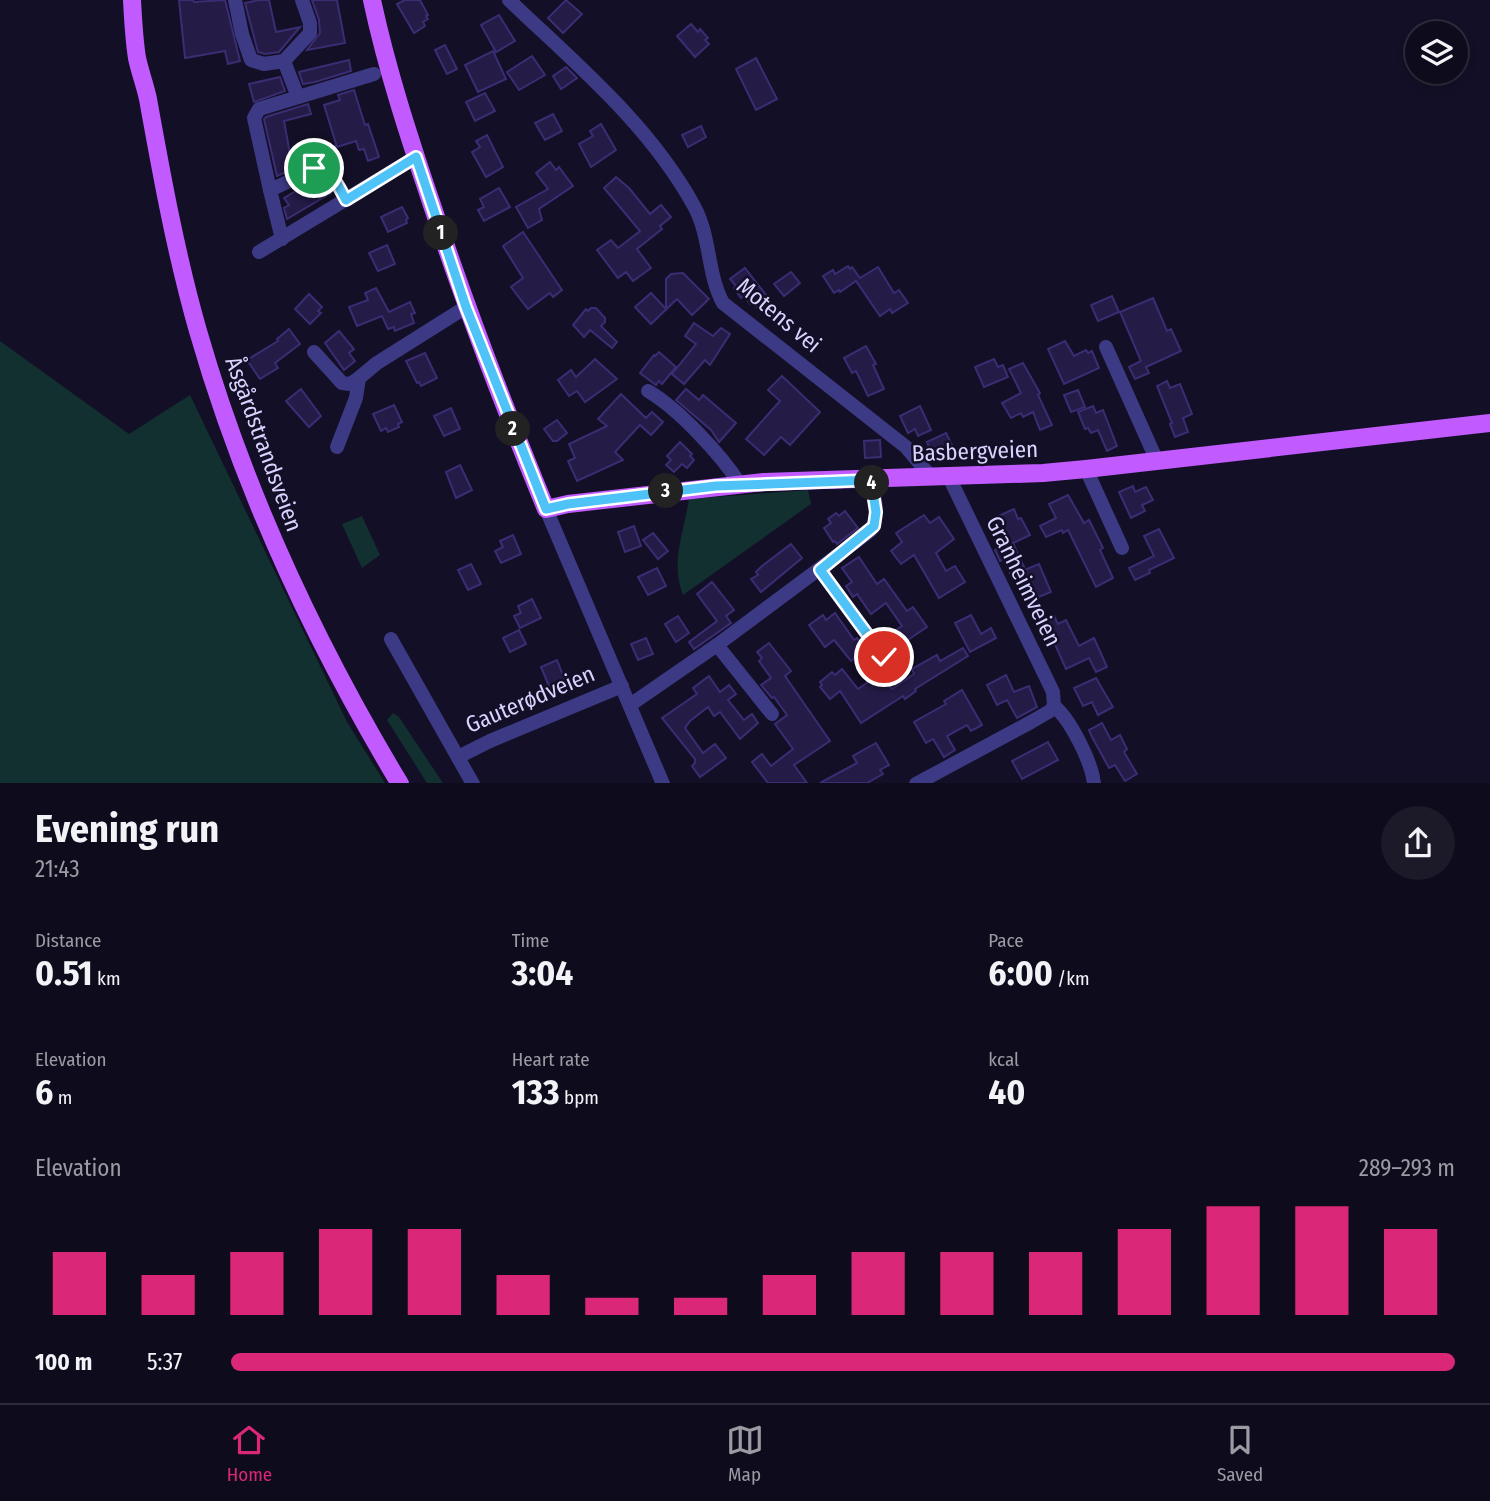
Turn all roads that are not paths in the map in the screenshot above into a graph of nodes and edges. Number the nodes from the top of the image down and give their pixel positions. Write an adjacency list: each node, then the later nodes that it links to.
1 (132, 0): 9 (main road, Åsgårdstrandsveien)
2 (142, 0): 9 (main road, Åsgårdstrandsveien)
3 (235, 0): 7 (street)
4 (302, 0): 7 (street)
5 (372, 0): 11 (main road, Gauterødveien)
6 (509, 0): 25 (street, Motens vei)
7 (284, 61): 10 (street)
8 (374, 74): 10 (street)
9 (147, 97): 40 (main road, Åsgårdstrandsveien)
10 (298, 97): 12 (street)
11 (416, 157): 13 (street); 16 (main road, Gauterødveien)
12 (270, 190): 13 (street); 14 (street)
13 (346, 200): 14 (street)
14 (282, 239): 15 (street)
15 (258, 252)
16 (466, 307): 19 (street); 29 (main road, Gauterødveien)
17 (1106, 346): 23 (street)
18 (314, 352): 19 (street)
19 (359, 378): 22 (street)
20 (648, 391): 28 (street)
21 (1490, 423): 23 (main road, Basbergveien)
22 (337, 447)
23 (1157, 461): 24 (main road, Basbergveien)
24 (1086, 469): 26 (main road, Basbergveien); 30 (street)
25 (928, 477): 26 (main road, Basbergveien); 27 (main road, Basbergveien)
26 (949, 477): 37 (street, Granheimveien)
27 (871, 480): 28 (main road, Basbergveien); 31 (street)
28 (740, 484): 29 (main road, Basbergveien)
29 (546, 509): 35 (street, Gauterødveien)
30 (1122, 548)
31 (820, 570): 33 (street); 34 (street)
32 (391, 639): 39 (street, Gauterødveien)
33 (717, 645): 36 (street); 38 (street)
34 (884, 657)
35 (622, 686): 36 (street, Gauterødveien); 39 (street, Gauterødveien)
36 (630, 705): 42 (street, Gauterødveien)
37 (1054, 706): 43 (street); 44 (street, Granheimveien)
38 (772, 714)
39 (458, 757): 41 (street, Gauterødveien)
40 (400, 783)
41 (473, 783)
42 (663, 783)
43 (916, 783)
44 (1094, 783)

